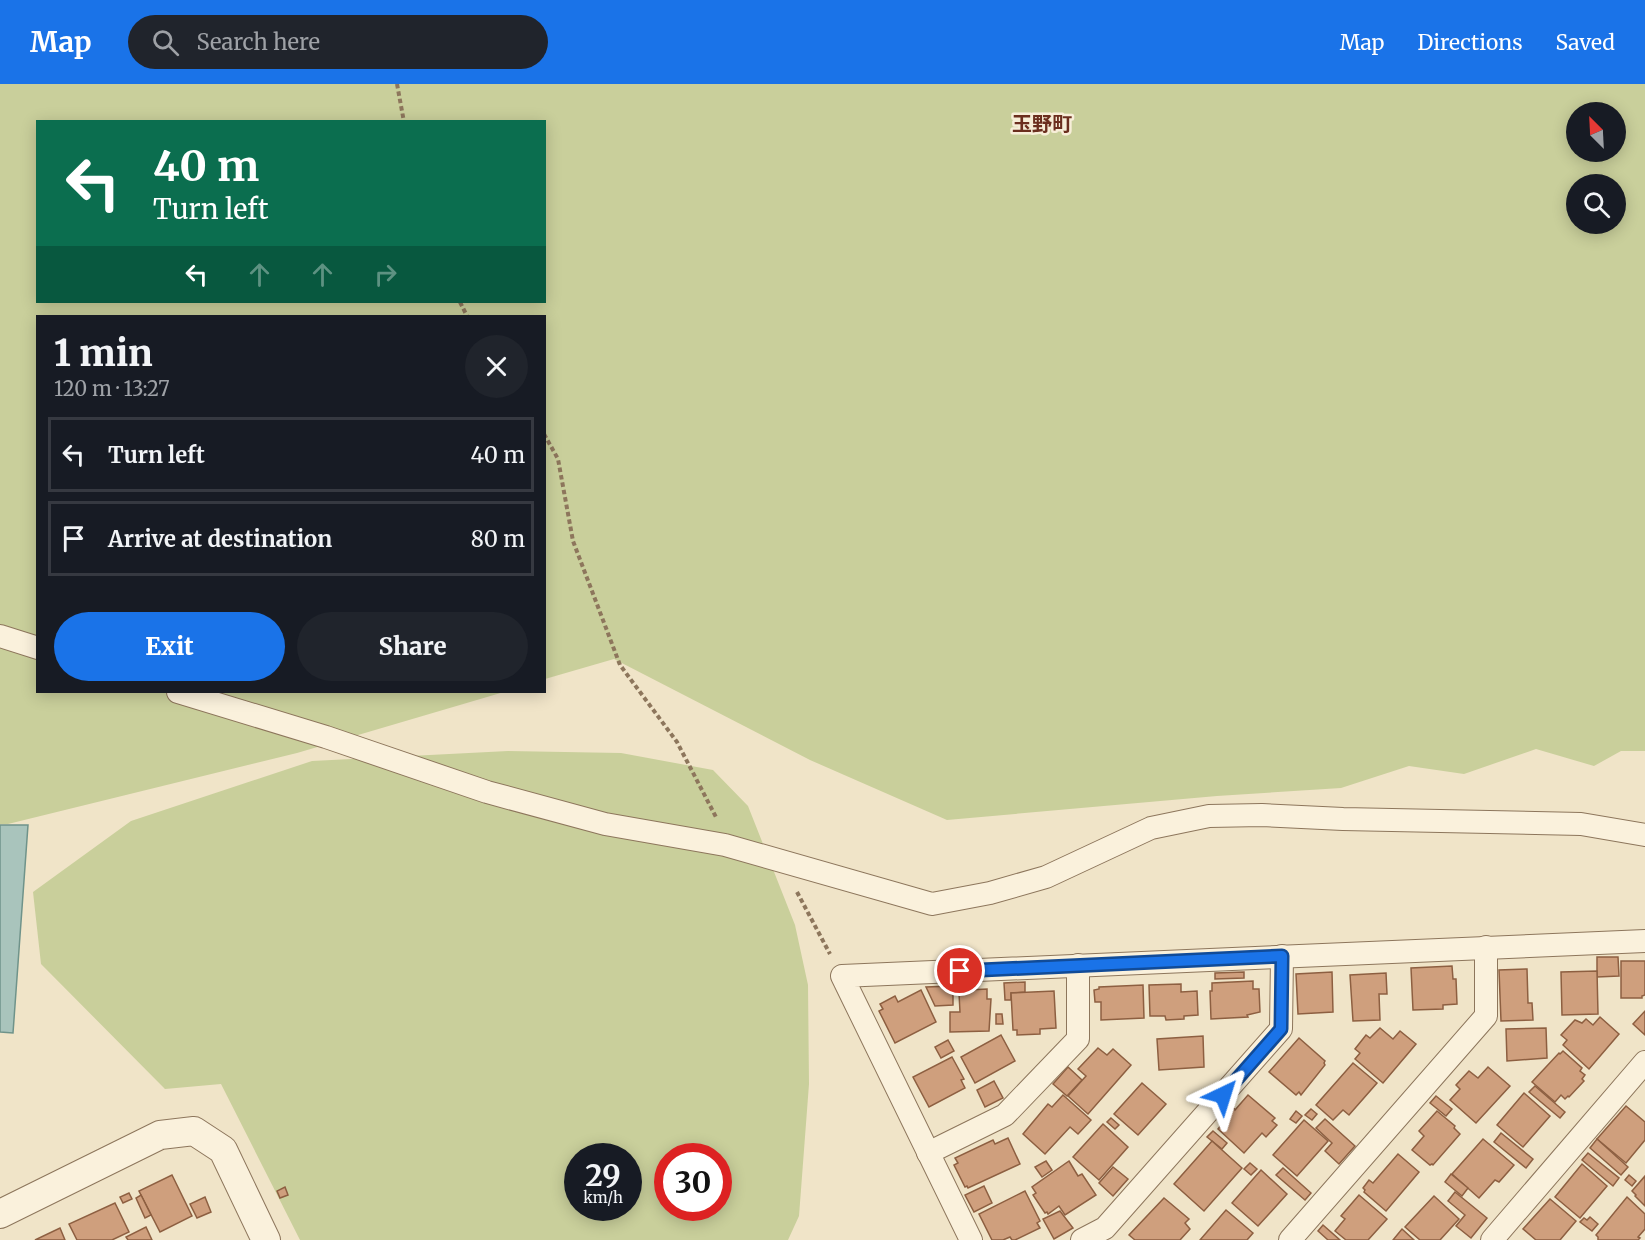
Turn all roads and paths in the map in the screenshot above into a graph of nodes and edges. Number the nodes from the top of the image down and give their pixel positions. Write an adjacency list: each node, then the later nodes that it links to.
1 (398, 84): 2 (path)
2 (404, 120)
3 (546, 438): 8 (path)
4 (0, 636): 5 (street)
5 (36, 647)
6 (181, 693): 8 (street)
7 (1645, 835): 9 (street)
8 (725, 845): 9 (street)
9 (795, 864): 14 (path)
10 (1645, 941): 11 (street)
11 (1486, 947): 12 (street); 18 (street)
12 (1282, 956): 13 (street); 21 (street)
13 (1078, 965): 14 (street); 16 (street)
14 (842, 976): 16 (street)
15 (1645, 1062): 22 (street)
16 (928, 1153): 20 (street)
17 (0, 1214): 19 (street)
18 (1303, 1235)
19 (266, 1240)
20 (971, 1240)
21 (1082, 1240)
22 (1492, 1240)

